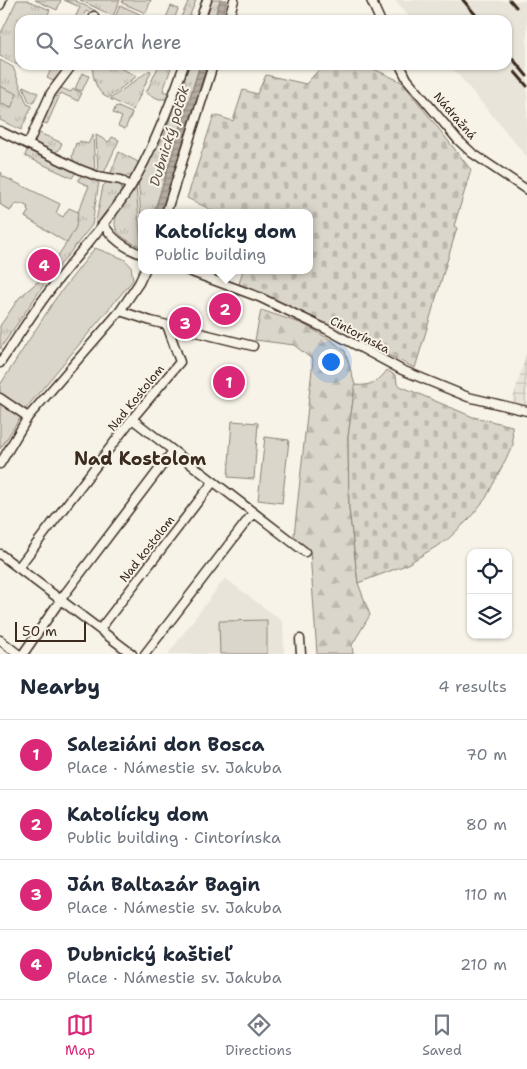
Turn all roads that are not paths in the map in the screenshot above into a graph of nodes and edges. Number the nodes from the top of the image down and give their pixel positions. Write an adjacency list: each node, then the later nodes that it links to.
1 (2, 0): 5 (street)
2 (208, 0): 6 (street)
3 (234, 0): 7 (street)
4 (371, 0): 8 (street)
5 (0, 5)
6 (202, 15)
7 (230, 15)
8 (378, 15)
9 (68, 70): 14 (street)
10 (182, 70): 15 (street)
11 (211, 70): 17 (street)
12 (402, 70): 16 (street, Nádražná)
13 (0, 131): 14 (street)
14 (28, 144): 15 (street)
15 (130, 186): 18 (street)
16 (527, 190)
17 (167, 209)
18 (104, 225): 19 (street); 25 (street)
19 (138, 253)
20 (143, 274): 22 (street)
21 (197, 274): 27 (street, Cintorínska)
22 (120, 311): 23 (street); 28 (street)
23 (167, 325): 24 (street); 29 (street, Nad Kostolom)
24 (252, 346)
25 (0, 363)
26 (0, 398): 28 (street)
27 (527, 411)
28 (28, 417): 31 (street)
29 (132, 419): 30 (street, Nad kostolom); 36 (street, Nad Kostolom)
30 (173, 451): 32 (street, Nad kostolom); 37 (street)
31 (0, 464)
32 (213, 482): 33 (street, Nad kostolom); 38 (street, Nad kostolom)
33 (253, 513): 34 (street, Nad kostolom); 44 (street)
34 (305, 552)
35 (0, 554): 36 (street)
36 (18, 568): 37 (street)
37 (61, 599): 38 (street); 42 (street)
38 (100, 630): 43 (street)
39 (300, 639): 45 (street)
40 (0, 640): 41 (street)
41 (18, 654)
42 (23, 654)
43 (132, 654)
44 (145, 654)
45 (301, 654)

